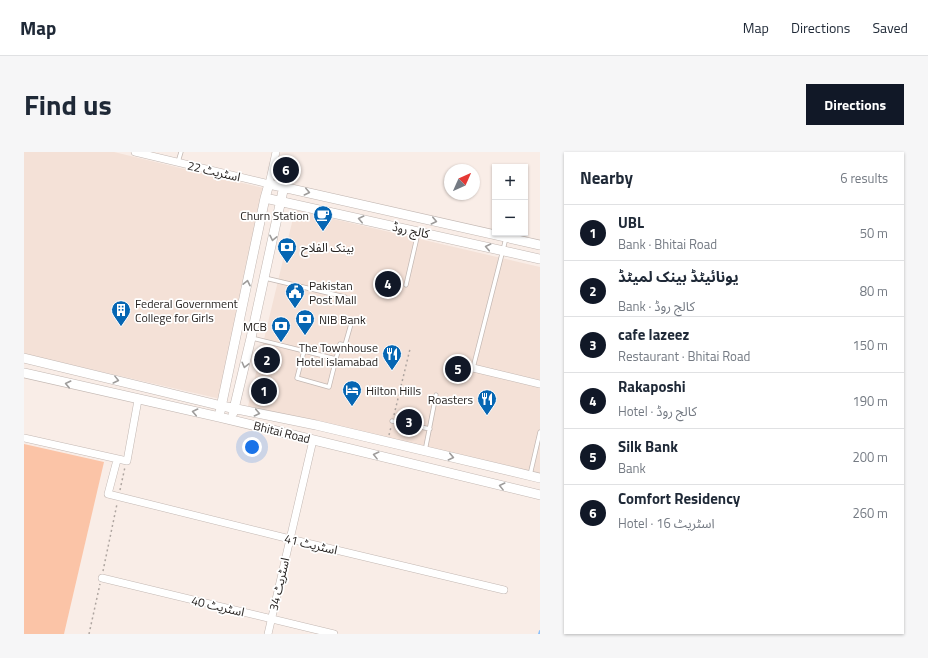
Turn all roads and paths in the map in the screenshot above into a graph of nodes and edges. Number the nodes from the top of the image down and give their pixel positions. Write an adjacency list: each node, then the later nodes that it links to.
1 (135, 152): 4 (street, اسٹریٹ 22)
2 (181, 152): 4 (lane)
3 (276, 152): 5 (street)
4 (178, 162): 5 (street, اسٹریٹ 22)
5 (269, 184): 6 (street, کالج روڈ); 7 (street)
6 (284, 186): 8 (street); 10 (street, کالج روڈ, one-way to 10)
7 (265, 198): 8 (street, کالج روڈ); 28 (street, one-way to 7)
8 (281, 201): 9 (street, کالج روڈ, one-way to 8); 14 (street, one-way to 14)
9 (418, 232): 12 (street, کالج روڈ, one-way to 9); 15 (lane)
10 (506, 238): 11 (street, کالج روڈ); 12 (lane)
11 (540, 245)
12 (503, 250): 13 (street, کالج روڈ); 23 (lane)
13 (540, 259)
14 (265, 278): 16 (lane); 18 (street)
15 (406, 286)
16 (345, 297)
17 (351, 324): 22 (lane)
18 (251, 338): 20 (lane); 29 (street, one-way to 29)
19 (410, 349): 32 (path)
20 (304, 351): 22 (lane); 22 (lane)
21 (24, 358): 28 (street, Bhitai Road, one-way to 28)
22 (336, 359)
23 (473, 368): 25 (street)
24 (24, 374): 27 (street, Bhitai Road, one-way to 24)
25 (540, 384)
26 (436, 395): 34 (lane)
27 (138, 400): 30 (street, Bhitai Road, one-way to 27); 41 (street)
28 (222, 406): 29 (street, Bhitai Road); 30 (street)
29 (234, 408): 31 (street); 33 (street, Bhitai Road, one-way to 33)
30 (219, 417): 31 (street, Bhitai Road)
31 (231, 420): 37 (street, Bhitai Road)
32 (392, 421): 34 (lane); 38 (path)
33 (316, 425): 37 (street); 38 (street, Bhitai Road)
34 (430, 429): 39 (lane)
35 (540, 432): 42 (lane)
36 (24, 438): 40 (street)
37 (313, 440): 44 (street, Bhitai Road, one-way to 37); 47 (street, اسٹریٹ 34)
38 (387, 442): 39 (street, Bhitai Road)
39 (425, 451): 42 (street, Bhitai Road, one-way to 42)
40 (117, 460): 41 (street); 46 (street)
41 (127, 461): 46 (path)
42 (530, 476): 43 (street, Bhitai Road); 44 (street)
43 (540, 478)
44 (526, 492): 45 (street, Bhitai Road)
45 (540, 495)
46 (119, 497): 47 (street, اسٹریٹ 41); 48 (path)
47 (290, 539): 49 (street, اسٹریٹ 41); 50 (street, اسٹریٹ 34)
48 (102, 578): 50 (street, اسٹریٹ 40); 51 (path)
49 (504, 590)
50 (271, 618): 52 (street, اسٹریٹ 34); 53 (street, اسٹریٹ 40)
51 (89, 634)
52 (268, 634)
53 (334, 634)

